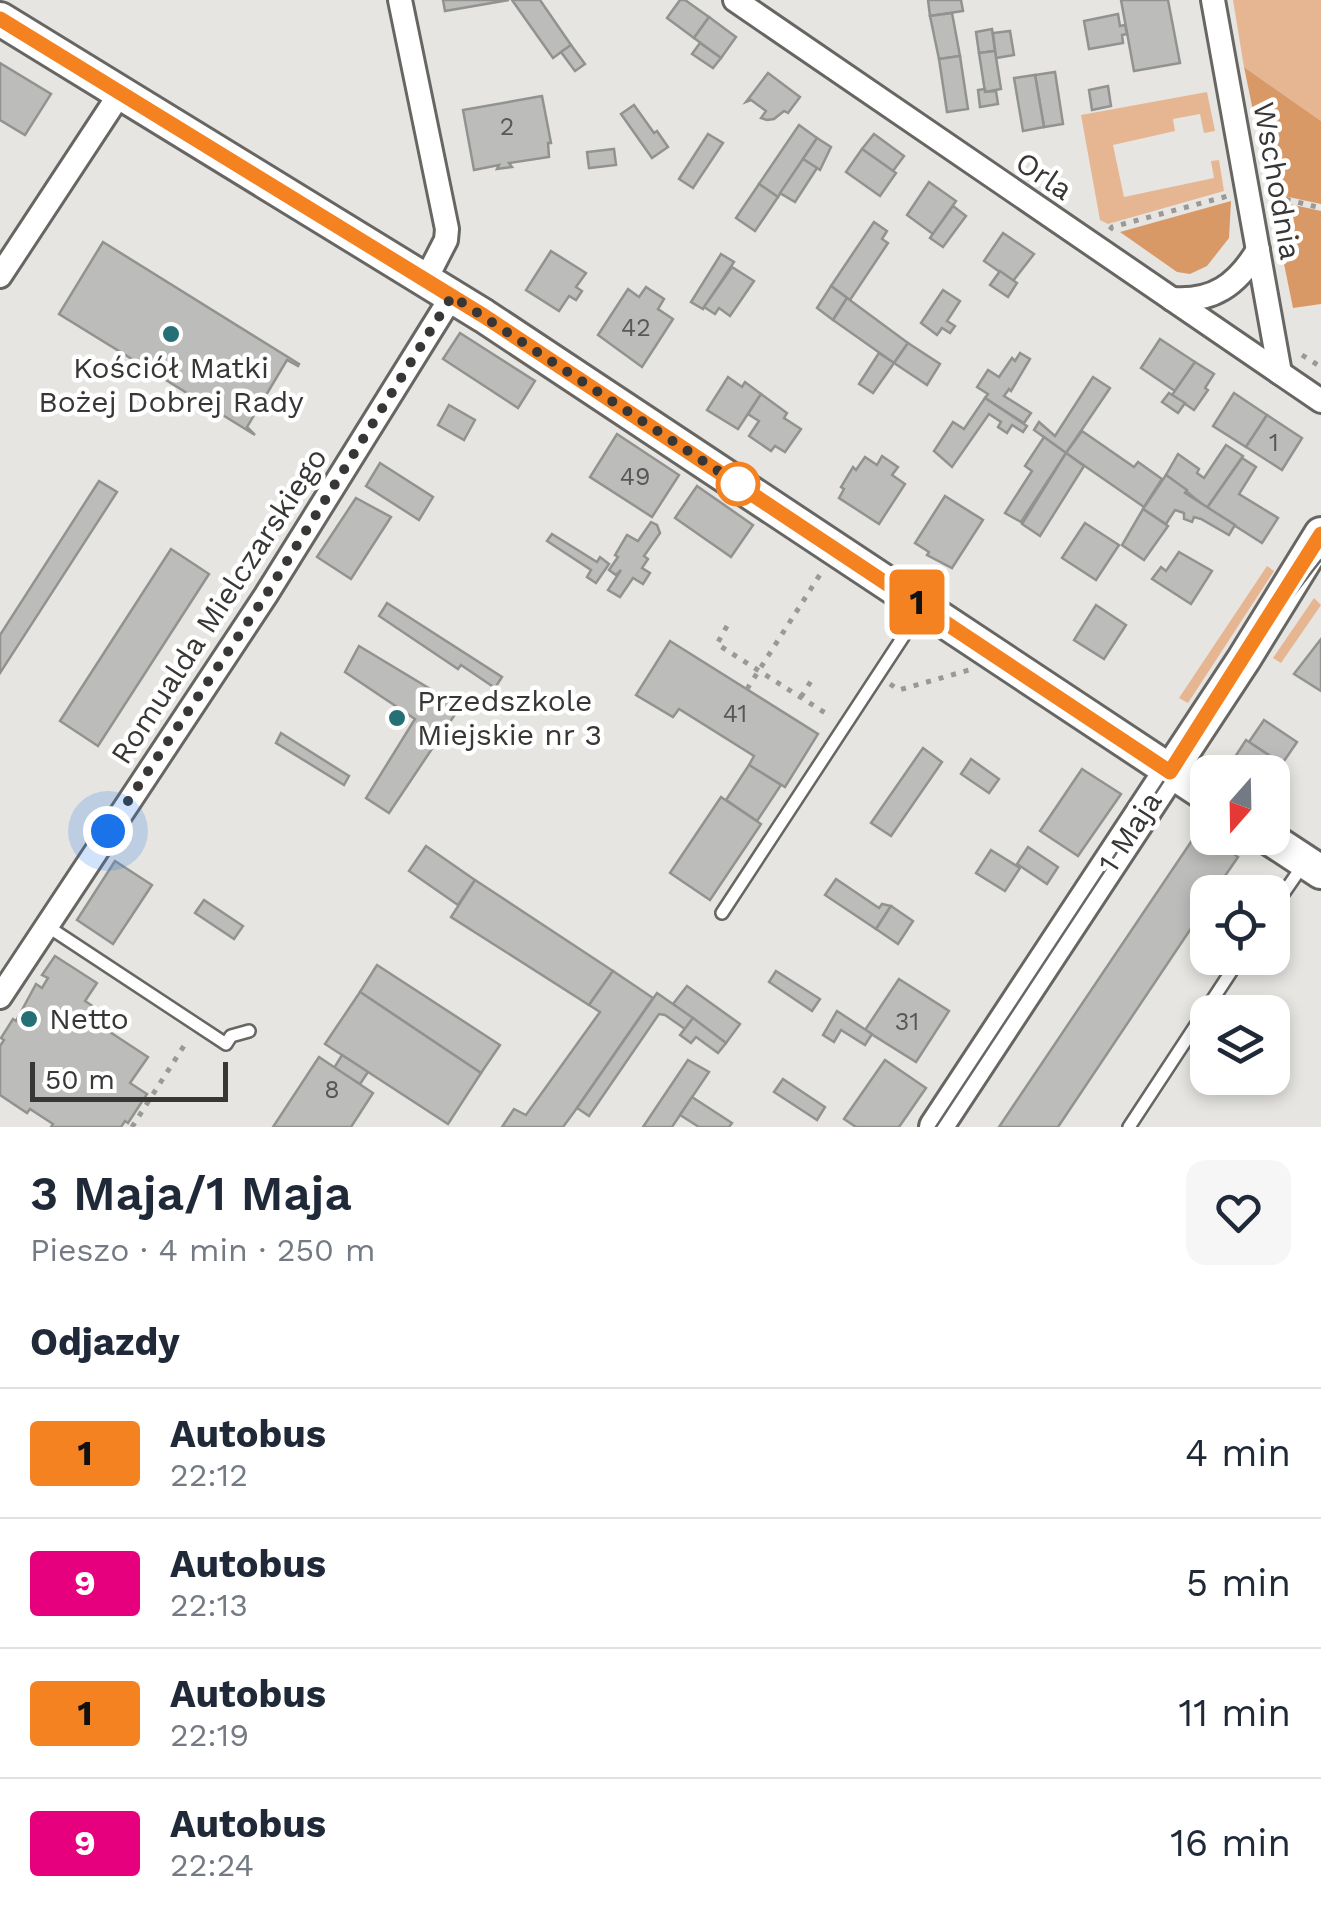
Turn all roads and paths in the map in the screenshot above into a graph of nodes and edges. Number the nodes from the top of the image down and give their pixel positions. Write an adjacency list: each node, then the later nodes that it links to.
1 (400, 0): 11 (street, Romualda Mielczarskiego)
2 (735, 0): 12 (street, Orla)
3 (1213, 0): 6 (street, Wschodnia)
4 (0, 19): 5 (main road)
5 (121, 92): 10 (street); 11 (main road)
6 (1249, 194): 7 (path); 8 (path); 9 (street, Wschodnia)
7 (1321, 208)
8 (1108, 233)
9 (1258, 250): 12 (street); 13 (street, Wschodnia)
10 (0, 276)
11 (438, 288): 17 (main road); 32 (street, Romualda Mielczarskiego)
12 (1172, 299): 13 (street, Orla)
13 (1280, 372): 14 (street, Orla)
14 (1321, 400)
15 (1321, 534): 26 (main road, 1 Maja)
16 (826, 566): 20 (path)
17 (923, 606): 21 (lane); 26 (main road)
18 (727, 626): 20 (path)
19 (977, 668): 21 (path)
20 (759, 671): 23 (path); 24 (path)
21 (878, 676): 25 (lane)
22 (811, 681): 24 (path)
23 (747, 689)
24 (801, 697): 25 (path)
25 (846, 726): 31 (lane)
26 (1170, 772): 27 (main road); 38 (main road, 1 Maja)
27 (1190, 785)
28 (1290, 852): 29 (main road)
29 (1313, 867): 30 (lane)
30 (1290, 891)
31 (722, 913)
32 (47, 926): 34 (street, Romualda Mielczarskiego); 35 (lane)
33 (1229, 975): 39 (lane)
34 (0, 996)
35 (197, 1025): 36 (lane); 37 (path)
36 (250, 1031)
37 (132, 1127)
38 (936, 1127)
39 (1129, 1127)

